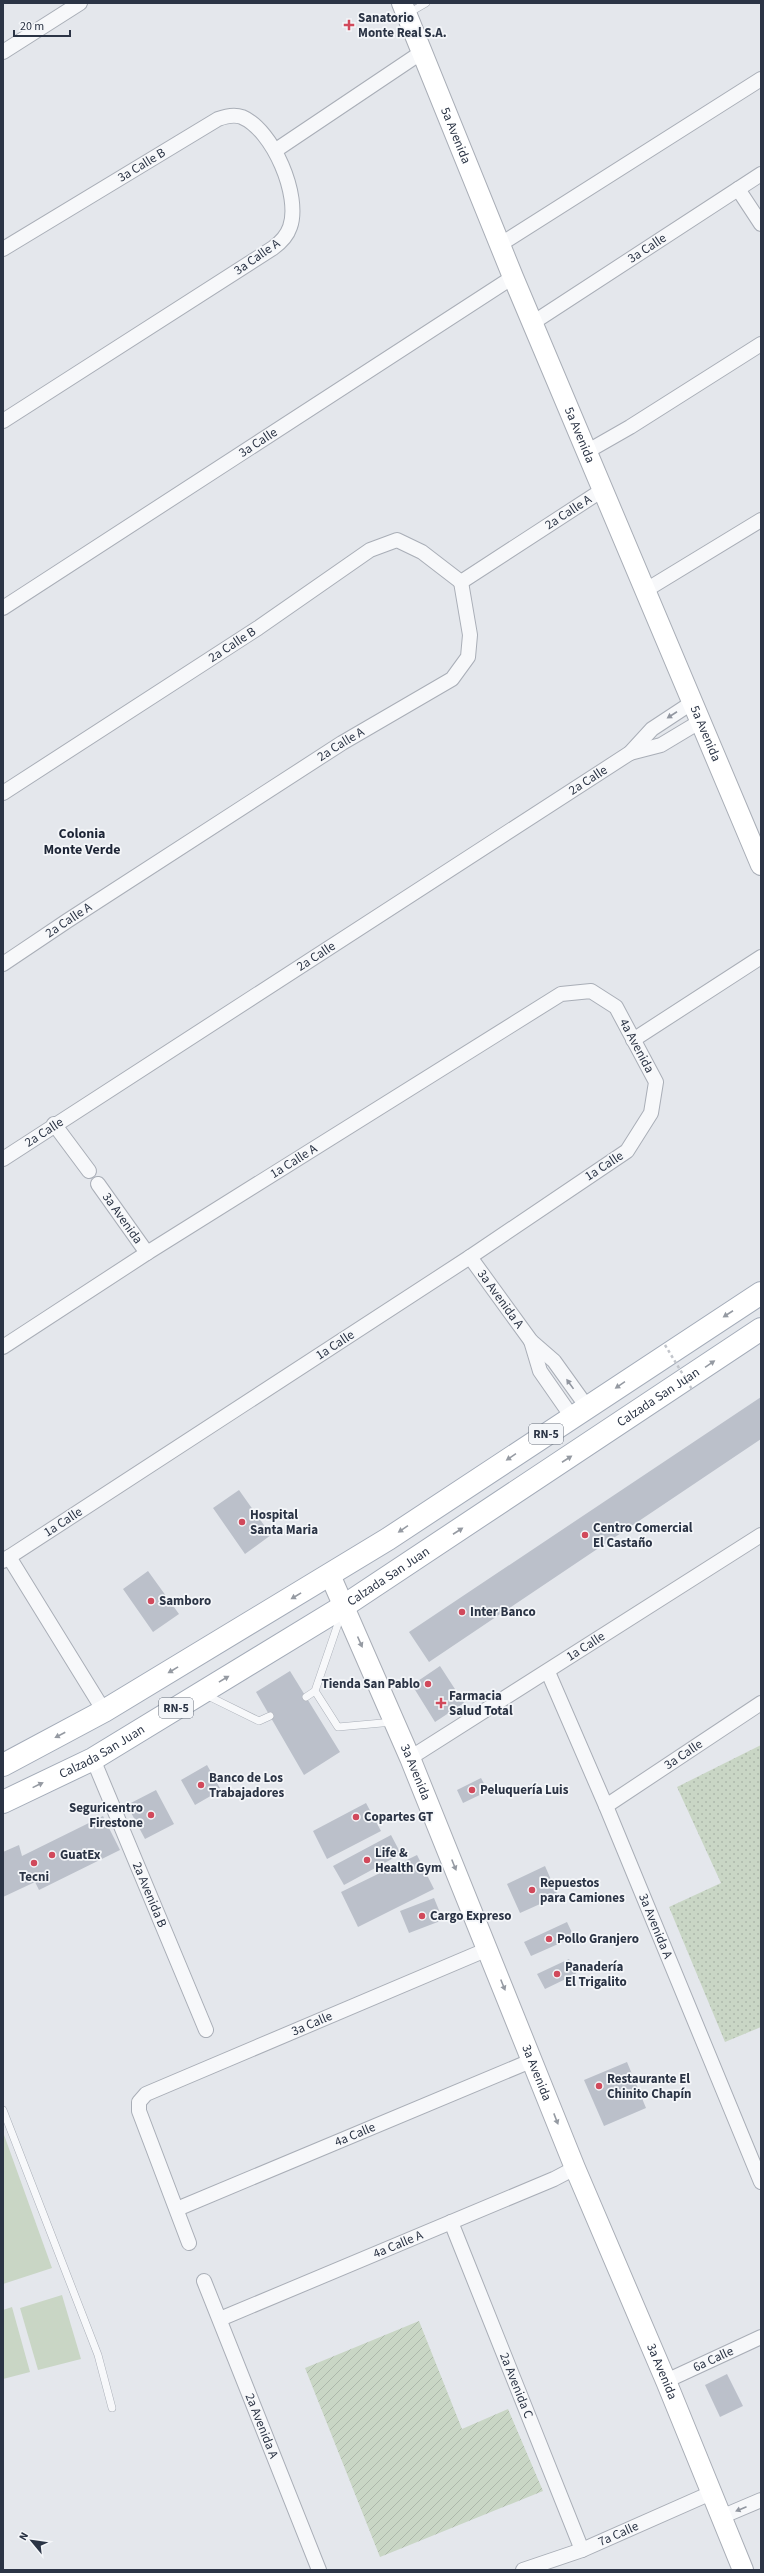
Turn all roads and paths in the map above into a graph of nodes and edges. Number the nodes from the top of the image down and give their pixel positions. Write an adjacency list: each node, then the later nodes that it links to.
1 (80, 3): 4 (street)
2 (426, 3): 3 (lane)
3 (405, 9): 5 (main road, 5a Avenida)
4 (3, 52)
5 (422, 52): 7 (street); 11 (main road, 5a Avenida)
6 (761, 79): 11 (street)
7 (276, 150): 12 (street, 3a Calle B); 16 (street, 3a Calle A)
8 (761, 174): 9 (street, 3a Calle)
9 (738, 189): 10 (street); 14 (street, 3a Calle)
10 (761, 224)
11 (501, 244): 13 (main road, 5a Avenida)
12 (3, 249)
13 (513, 277): 14 (main road, 5a Avenida); 22 (street, 3a Calle)
14 (534, 322): 17 (main road, 5a Avenida)
15 (761, 344): 17 (street)
16 (3, 421)
17 (588, 451): 18 (main road, 5a Avenida)
18 (604, 489): 20 (street, 2a Calle A); 21 (main road, 5a Avenida)
19 (761, 520): 21 (street)
20 (461, 582): 26 (street, 2a Calle B); 29 (street, 2a Calle A)
21 (646, 590): 23 (main road, 5a Avenida)
22 (3, 608)
23 (693, 702): 24 (main road, 5a Avenida); 25 (street, 2a Calle, one-way to 25)
24 (701, 721): 25 (street, 2a Calle); 27 (main road, 5a Avenida)
25 (630, 753): 33 (street, 2a Calle)
26 (3, 793)
27 (761, 865)
28 (761, 957): 31 (street)
29 (3, 964)
30 (591, 991): 31 (street, 4a Avenida); 37 (street, 1a Calle A)
31 (633, 1040): 32 (street, 4a Avenida)
32 (651, 1113): 38 (street, 1a Calle)
33 (54, 1124): 34 (street, 2a Calle); 35 (street)
34 (3, 1159)
35 (89, 1171)
36 (98, 1184): 37 (street, 3a Avenida)
37 (148, 1253): 42 (street, 1a Calle A)
38 (470, 1257): 44 (street, 3a Avenida A); 46 (street, 1a Calle)
39 (761, 1293): 44 (main road, RN-5, one-way to 44)
40 (761, 1329): 48 (main road, Calzada San Juan / RN-5, one-way to 40)
41 (665, 1345): 43 (path, bridge)
42 (3, 1347)
43 (693, 1392)
44 (579, 1412): 47 (main road, RN-5, one-way to 47)
45 (761, 1535): 49 (street, 1a Calle)
46 (6, 1559): 54 (street)
47 (330, 1575): 48 (main road, 3a Avenida); 54 (main road, RN-5, one-way to 54)
48 (344, 1606): 50 (lane); 51 (main road, Calzada San Juan / RN-5, one-way to 48); 56 (main road, 3a Avenida, one-way to 56)
49 (548, 1672): 57 (street, 1a Calle); 61 (street, 3a Avenida A)
50 (315, 1691): 52 (lane); 56 (lane)
51 (202, 1693): 55 (lane); 58 (main road, Calzada San Juan / RN-5)
52 (306, 1697)
53 (761, 1703): 61 (street, 3a Calle)
54 (104, 1712): 59 (main road, RN-5, one-way to 59)
55 (270, 1716)
56 (394, 1722): 57 (main road, 3a Avenida)
57 (410, 1758): 62 (main road, 3a Avenida, one-way to 62)
58 (93, 1759): 60 (main road, Calzada San Juan / RN-5, one-way to 58); 63 (street, 2a Avenida B)
59 (3, 1765)
60 (3, 1802)
61 (606, 1806): 67 (street, 3a Avenida A)
62 (488, 1949): 64 (main road, 3a Avenida, one-way to 64); 68 (street, 3a Calle)
63 (206, 2030)
64 (533, 2060): 66 (main road, 3a Avenida, one-way to 66); 68 (street, 4a Calle)
65 (3, 2110): 75 (lane)
66 (575, 2168): 69 (street, 4a Calle A); 74 (main road, 3a Avenida)
67 (761, 2180)
68 (177, 2209): 70 (street)
69 (451, 2222): 72 (street, 4a Calle A); 79 (street, 2a Avenida C)
70 (189, 2243)
71 (204, 2281): 72 (street, 2a Avenida A)
72 (220, 2319): 80 (street, 2a Avenida A)
73 (761, 2337): 74 (street, 6a Calle)
74 (666, 2381): 76 (main road, 3a Avenida)
75 (112, 2408)
76 (712, 2493): 78 (main road, 3a Avenida); 79 (street, 7a Calle)
77 (761, 2500): 78 (street, one-way to 78)
78 (721, 2517): 82 (main road, 3a Avenida)
79 (582, 2550): 81 (street, 7a Calle)
80 (319, 2570)
81 (523, 2570)
82 (743, 2570)

